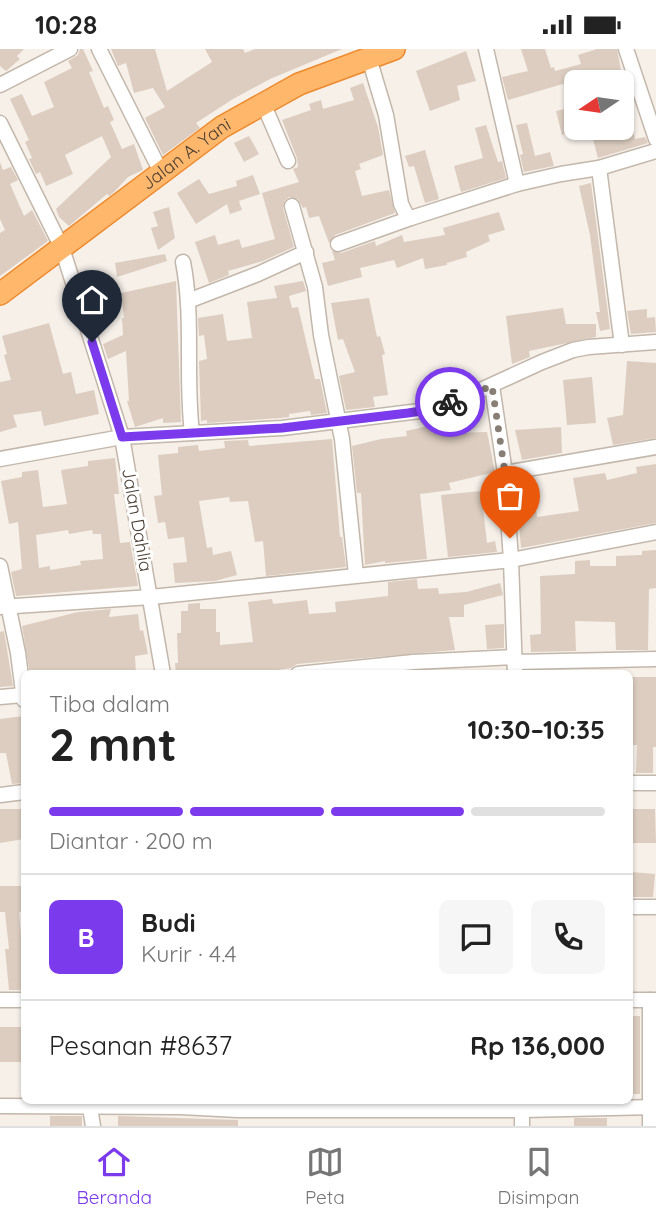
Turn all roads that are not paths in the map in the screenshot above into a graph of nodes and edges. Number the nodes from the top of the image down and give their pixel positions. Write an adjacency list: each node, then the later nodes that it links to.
1 (71, 49): 7 (street)
2 (99, 49): 15 (street)
3 (394, 49): 6 (highway, Jalan A. Yani)
4 (486, 49): 16 (street)
5 (626, 49): 10 (street)
6 (369, 58): 8 (highway, Jalan A. Yani); 18 (street)
7 (0, 85)
8 (263, 103): 13 (street); 15 (highway, Jalan A. Yani)
9 (0, 123): 11 (street, Jalan Dahlia)
10 (656, 139)
11 (4, 145): 20 (street, Jalan Dahlia)
12 (656, 151): 14 (street)
13 (288, 161)
14 (599, 168): 16 (street); 26 (street)
15 (161, 172): 20 (highway, Jalan A. Yani)
16 (517, 184): 18 (street)
17 (292, 206): 21 (street)
18 (411, 218): 19 (street)
19 (338, 244)
20 (62, 248): 23 (highway, Jalan A. Yani); 30 (street, Jalan Dahlia)
21 (306, 252): 24 (street); 28 (street)
22 (183, 262): 24 (street)
23 (0, 294)
24 (188, 301): 29 (street)
25 (656, 342): 26 (street)
26 (622, 345): 27 (street)
27 (492, 386): 28 (street); 33 (street)
28 (338, 421): 29 (street); 37 (street)
29 (192, 433): 30 (street)
30 (122, 437): 32 (street); 38 (street, Jalan Dahlia)
31 (656, 447): 33 (street)
32 (0, 459)
33 (505, 473): 35 (street)
34 (656, 532): 35 (street)
35 (511, 560): 37 (street); 41 (street)
36 (0, 566): 39 (street)
37 (356, 575): 38 (street)
38 (151, 597): 39 (street); 43 (street, Jalan Dahlia)
39 (4, 607): 45 (street)
40 (656, 659): 41 (street)
41 (514, 664): 42 (street)
42 (414, 668): 44 (street)
43 (162, 670)
44 (375, 670)
45 (21, 675)
46 (0, 697): 47 (street)
47 (21, 697)
48 (633, 783): 49 (street)
49 (656, 783)
50 (21, 792): 51 (street)
51 (0, 795)
52 (633, 907): 53 (street)
53 (656, 907)
54 (0, 1000): 55 (street)
55 (21, 1000)
56 (633, 1000): 57 (street)
57 (653, 1000): 63 (street)
58 (90, 1104): 61 (street); 62 (street); 64 (street)
59 (380, 1105): 60 (street); 62 (street); 66 (street)
60 (523, 1105): 63 (street); 67 (street)
61 (0, 1106)
62 (237, 1106): 65 (street)
63 (653, 1107): 68 (street)
64 (93, 1126)
65 (241, 1126)
66 (381, 1126)
67 (522, 1126)
68 (650, 1126)

